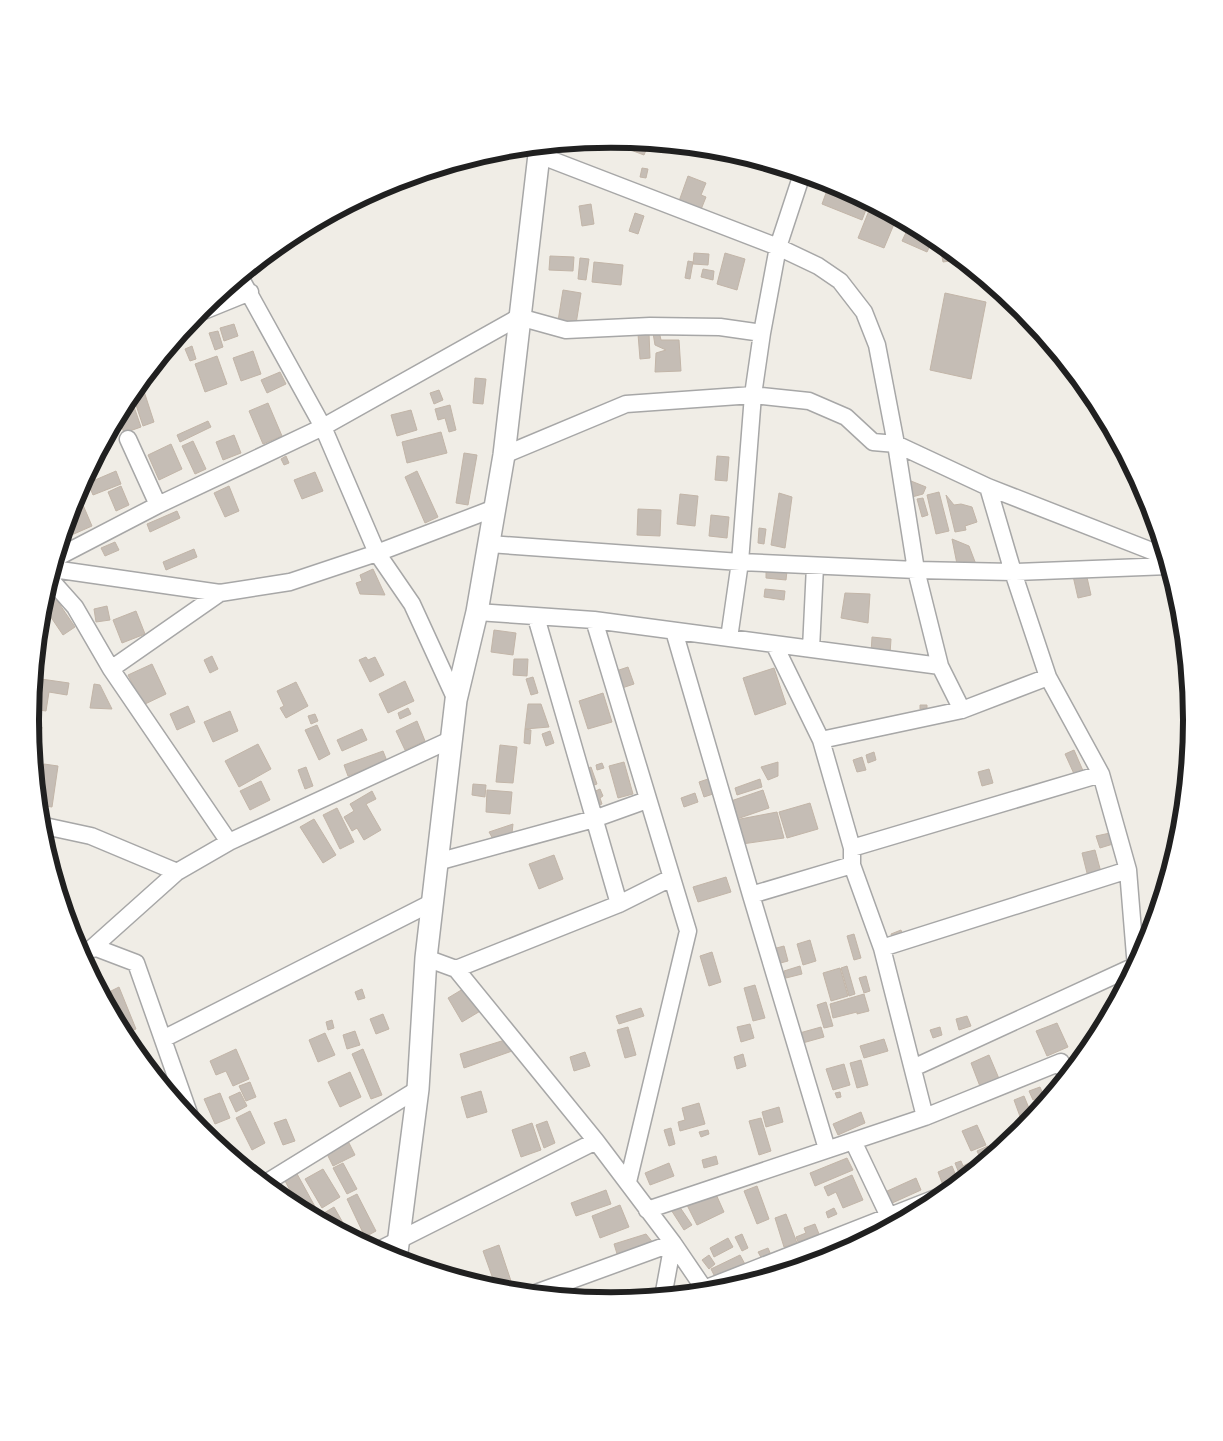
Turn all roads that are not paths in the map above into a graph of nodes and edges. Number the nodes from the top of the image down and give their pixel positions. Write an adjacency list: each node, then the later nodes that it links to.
1 (545, 152): 4 (street)
2 (540, 153): 8 (street)
3 (800, 180): 4 (street)
4 (778, 247): 9 (street); 13 (street)
5 (243, 282): 6 (street)
6 (250, 292): 7 (street); 11 (street)
7 (219, 305)
8 (519, 317): 9 (street); 11 (street); 14 (street)
9 (762, 333): 10 (street)
10 (753, 395): 13 (street); 14 (street); 22 (street)
11 (323, 427): 16 (street); 19 (street)
12 (128, 438): 16 (street)
13 (896, 444): 15 (street); 26 (street)
14 (504, 455): 17 (street)
15 (988, 487): 21 (street); 27 (street)
16 (158, 505): 20 (street)
17 (496, 508): 18 (street); 19 (street)
18 (489, 544): 22 (street); 30 (street)
19 (377, 553): 29 (street); 40 (street)
20 (63, 554)
21 (1160, 555)
22 (740, 562): 23 (street); 34 (street)
23 (815, 566): 26 (street); 36 (street)
24 (1163, 566): 27 (street)
25 (59, 570): 29 (street)
26 (916, 570): 27 (street); 37 (street)
27 (1013, 572): 39 (street)
28 (55, 585): 38 (street)
29 (220, 593): 38 (street)
30 (477, 612): 31 (street); 40 (street)
31 (536, 617): 32 (street); 46 (street)
32 (594, 620): 33 (street); 45 (street)
33 (674, 631): 34 (street); 55 (street)
34 (729, 638): 35 (street)
35 (774, 644): 36 (street); 43 (street)
36 (810, 649): 37 (street)
37 (940, 666): 41 (street)
38 (111, 669): 48 (street)
39 (1048, 677): 41 (street); 44 (street)
40 (456, 700): 42 (street)
41 (962, 710): 43 (street)
42 (452, 739): 48 (street); 50 (street)
43 (821, 740): 49 (street)
44 (1101, 774): 49 (street); 52 (street)
45 (647, 800): 46 (street); 54 (street)
46 (594, 819): 50 (street); 57 (street)
47 (49, 827): 53 (street)
48 (229, 842): 53 (street)
49 (852, 848): 51 (street)
50 (437, 862): 56 (street)
51 (852, 865): 55 (street); 58 (street)
52 (1128, 870): 58 (street); 60 (street)
53 (177, 872): 59 (street)
54 (671, 878): 57 (street); 74 (street)
55 (750, 895): 72 (street)
56 (433, 902): 61 (street); 64 (street)
57 (619, 904): 62 (street)
58 (882, 948): 65 (street)
59 (88, 952): 64 (street)
60 (1135, 953)
61 (426, 958): 62 (street); 67 (street)
62 (456, 969): 70 (street)
63 (1127, 970): 65 (street)
64 (163, 1039): 68 (street)
65 (913, 1068): 69 (street)
66 (1065, 1071): 69 (street)
67 (418, 1089): 73 (street); 79 (street)
68 (185, 1102)
69 (925, 1117): 71 (street)
70 (596, 1141): 74 (street); 79 (street)
71 (853, 1141): 72 (street); 76 (street)
72 (827, 1149): 75 (street)
73 (270, 1180)
74 (628, 1182): 75 (street)
75 (647, 1210): 78 (street)
76 (891, 1221)
77 (888, 1222): 80 (street)
78 (673, 1243): 81 (street); 82 (street); 83 (street)
79 (398, 1250)
80 (739, 1279)
81 (702, 1285)
82 (547, 1289)
83 (664, 1290)

